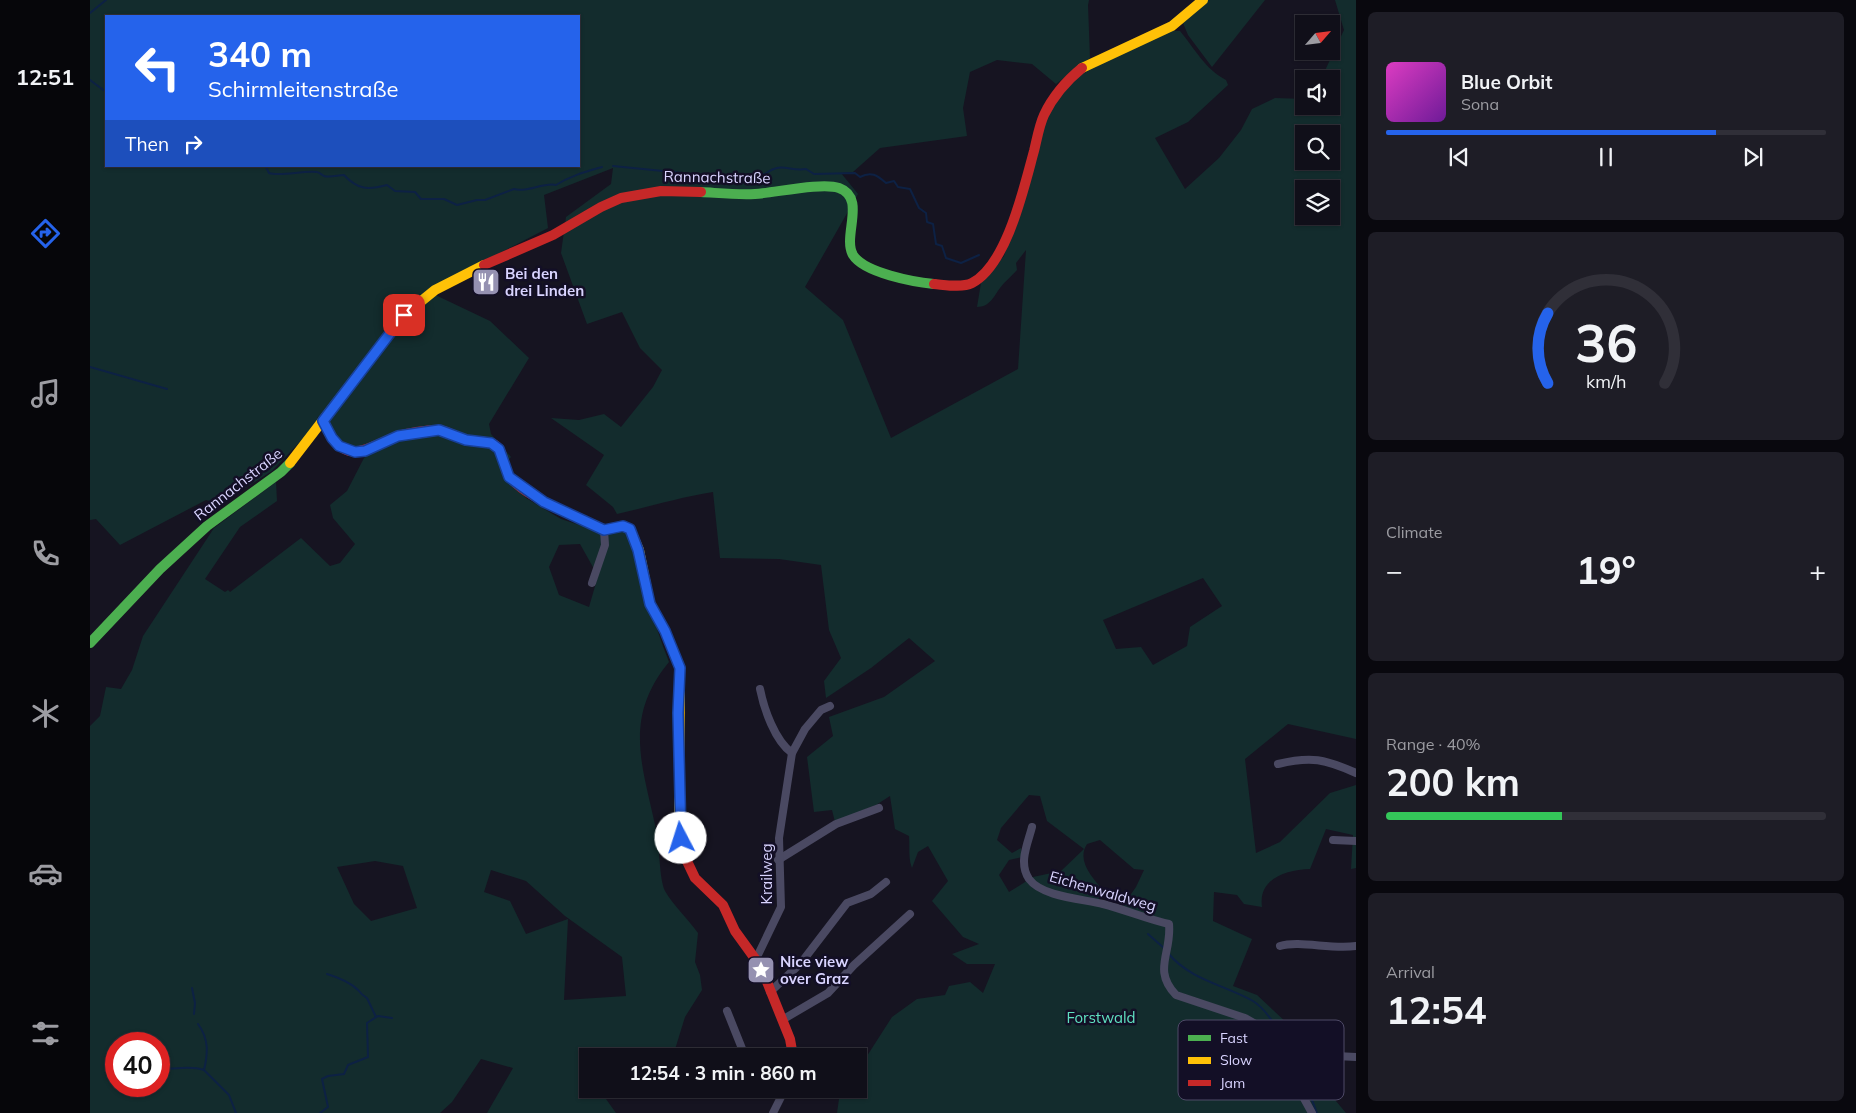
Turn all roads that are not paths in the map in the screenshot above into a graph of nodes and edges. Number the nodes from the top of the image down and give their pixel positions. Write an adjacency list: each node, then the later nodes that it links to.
1 (1203, 0): 2 (street, Rannachstraße)
2 (323, 421): 3 (street); 5 (street, Rannachstraße)
3 (604, 530): 4 (street); 20 (street)
4 (592, 583)
5 (90, 643)
6 (760, 689): 8 (street)
7 (830, 706): 8 (street, Krailweg)
8 (792, 753): 15 (street, Krailweg)
9 (1278, 764): 10 (street)
10 (1356, 773)
11 (879, 808): 15 (street)
12 (1032, 827): 24 (street, Eichenwaldweg)
13 (1333, 840): 14 (street)
14 (1356, 840)
15 (778, 860): 20 (street, Krailweg)
16 (886, 882): 21 (street)
17 (910, 914): 23 (street)
18 (1280, 946): 19 (street)
19 (1356, 946)
20 (756, 959): 21 (street)
21 (770, 992): 23 (street)
22 (727, 1011): 25 (street)
23 (782, 1020): 26 (street)
24 (1248, 1020)
25 (742, 1048)
26 (792, 1048)
27 (780, 1098): 29 (street)
28 (1305, 1100): 30 (street, Eichenwaldweg)
29 (773, 1113)
30 (1312, 1113)

